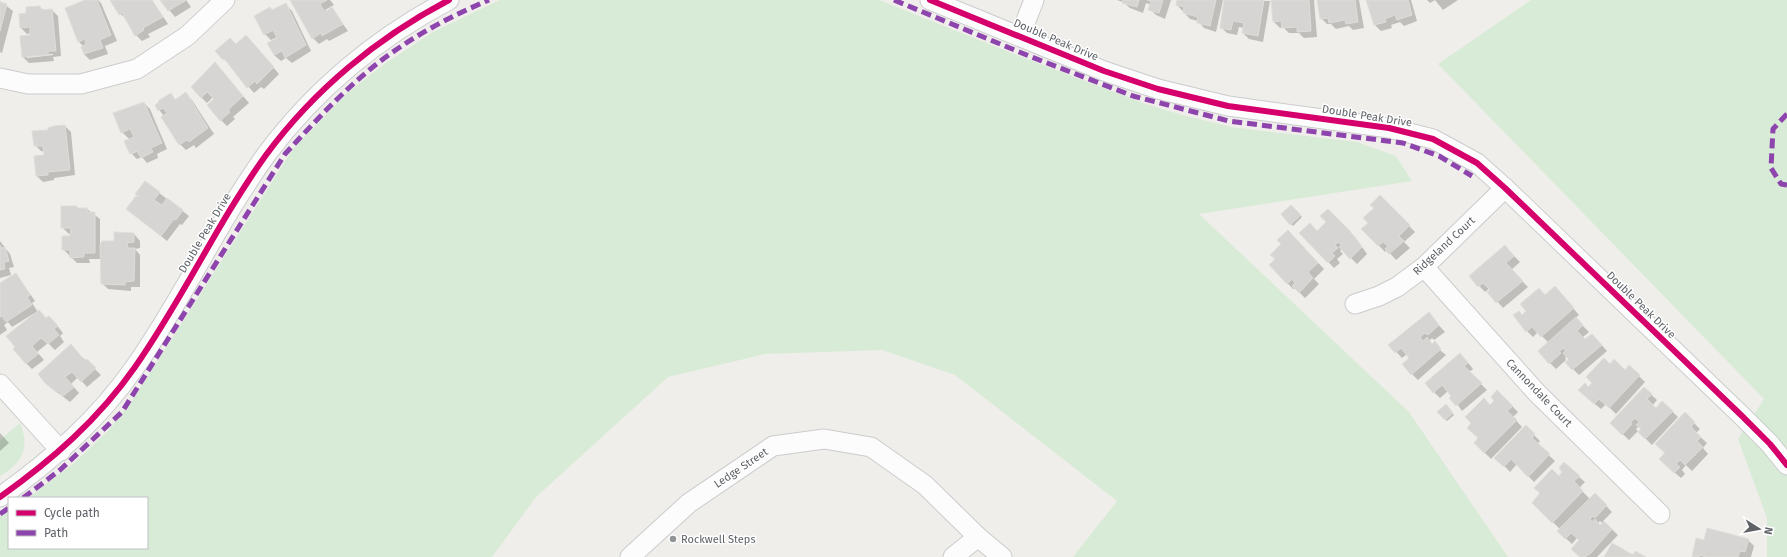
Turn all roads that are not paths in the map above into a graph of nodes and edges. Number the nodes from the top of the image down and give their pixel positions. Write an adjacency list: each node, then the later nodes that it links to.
1 (225, 0): 6 (street)
2 (449, 0): 11 (street, Double Peak Drive)
3 (930, 0): 5 (street, Double Peak Drive)
4 (1034, 0): 5 (street)
5 (1020, 36): 7 (street, Double Peak Drive)
6 (0, 78)
7 (1505, 188): 8 (street, Ridgeland Court); 12 (street, Double Peak Drive)
8 (1424, 267): 9 (street, Ridgeland Court); 14 (street, Cannondale Court)
9 (1355, 304)
10 (0, 384): 11 (street)
11 (61, 451): 13 (street, Double Peak Drive)
12 (1787, 464)
13 (0, 496)
14 (1660, 514)
15 (978, 537): 16 (street, Ledge Street); 17 (street); 18 (street, Ledge Street)
16 (630, 557)
17 (953, 557)
18 (1002, 557)

